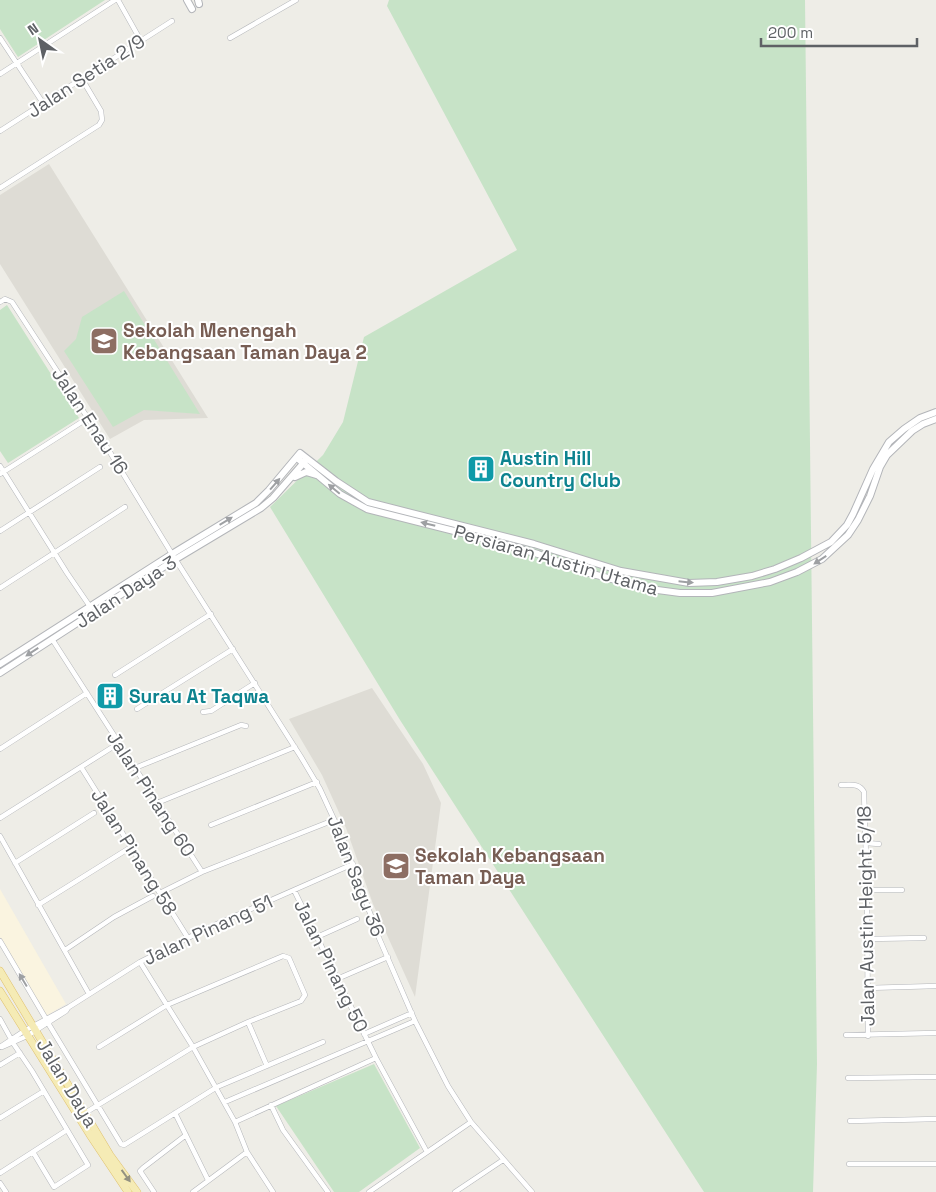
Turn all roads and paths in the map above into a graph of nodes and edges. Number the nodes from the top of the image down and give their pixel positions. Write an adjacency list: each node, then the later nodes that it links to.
1 (115, 0): 8 (street)
2 (118, 0): 7 (street)
3 (296, 0): 6 (street)
4 (172, 21): 7 (street, Jalan Setia 2/9)
5 (0, 38): 8 (street)
6 (230, 38)
7 (141, 41): 10 (street, Jalan Setia 2/9)
8 (17, 63): 9 (street); 11 (street)
9 (0, 74)
10 (82, 78): 11 (street, Jalan Setia 2/9); 13 (street)
11 (44, 103): 12 (street, Jalan Setia 2/9)
12 (0, 131)
13 (0, 188)
14 (0, 302): 16 (street, Jalan Enau 16)
15 (936, 412): 18 (street, Persiaran Austin Utama, one-way to 15)
16 (88, 418): 21 (street); 29 (street, Jalan Enau 16)
17 (936, 419): 22 (street, Persiaran Austin Utama, one-way to 22)
18 (306, 460): 22 (street, Persiaran Austin Utama); 23 (street); 25 (street, Persiaran Austin Utama, one-way to 18)
19 (0, 466): 21 (street)
20 (100, 467): 26 (street)
21 (2, 473): 26 (street)
22 (319, 476): 23 (street)
23 (288, 482): 25 (street)
24 (125, 508): 28 (street)
25 (252, 510): 29 (street, Jalan Daya 3)
26 (29, 513): 27 (street); 28 (street)
27 (0, 531)
28 (55, 553): 30 (street); 31 (street)
29 (174, 557): 31 (street, Jalan Daya 3); 32 (street, Jalan Sagu 36)
30 (0, 588)
31 (92, 609): 33 (street, Jalan Daya 3); 35 (street, Jalan Daya 3)
32 (211, 614): 34 (street, Jalan Sagu 36); 37 (street)
33 (52, 639): 36 (street, Jalan Daya 3, one-way to 36); 39 (street, Jalan Pinang 60)
34 (233, 649): 38 (street, Jalan Sagu 36); 40 (street)
35 (0, 664)
36 (0, 673)
37 (115, 675)
38 (255, 683): 41 (street); 44 (street, Jalan Sagu 36)
39 (87, 693): 43 (street, Jalan Pinang 60); 45 (street)
40 (137, 709)
41 (203, 712)
42 (246, 726): 47 (street)
43 (119, 743): 46 (street); 47 (street, Jalan Pinang 60)
44 (295, 747): 48 (street, Jalan Sagu 36); 50 (street)
45 (0, 749)
46 (81, 767): 52 (street); 58 (street, Jalan Pinang 58)
47 (135, 768): 50 (street, Jalan Pinang 60)
48 (316, 782): 53 (street, Jalan Sagu 36); 54 (street)
49 (841, 785): 56 (street, Jalan Austin Height 5/18)
50 (157, 803): 61 (street, Jalan Pinang 60)
51 (94, 813): 59 (street)
52 (0, 818)
53 (334, 820): 60 (street, Jalan Sagu 36); 61 (street)
54 (211, 825)
55 (0, 836): 59 (street)
56 (866, 844): 57 (street); 63 (street, Jalan Austin Height 5/18)
57 (879, 844)
58 (131, 847): 65 (street, Jalan Pinang 58); 67 (street)
59 (15, 863): 67 (street)
60 (353, 864): 62 (street, Jalan Pinang 51); 75 (street, Jalan Sagu 36)
61 (202, 872): 65 (street)
62 (294, 890): 69 (street, Jalan Pinang 50); 70 (street, Jalan Pinang 51)
63 (867, 890): 64 (street); 72 (street, Jalan Austin Height 5/18)
64 (902, 890)
65 (160, 892): 70 (street, Jalan Pinang 58)
66 (153, 896): 74 (street)
67 (38, 906): 74 (street)
68 (358, 918): 69 (street)
69 (317, 937): 78 (street, Jalan Pinang 50)
70 (188, 938): 76 (street, Jalan Pinang 51)
71 (924, 938): 72 (street)
72 (868, 939): 80 (street, Jalan Austin Height 5/18)
73 (0, 941): 86 (street, one-way to 73)
74 (64, 950): 82 (street)
75 (388, 957): 78 (street); 84 (street, Jalan Sagu 36)
76 (140, 962): 82 (street, Jalan Pinang 51); 83 (street)
77 (0, 971): 89 (main road, Jalan Daya)
78 (337, 979): 91 (street, Jalan Pinang 50)
79 (936, 986): 80 (street)
80 (867, 988): 94 (street, Jalan Austin Height 5/18)
81 (0, 992): 90 (main road, Jalan Daya)
82 (89, 994): 86 (street, Jalan Pinang 51)
83 (167, 1005): 88 (street); 98 (street); 100 (street)
84 (412, 1013): 87 (street, Jalan Sagu 36); 91 (street)
85 (0, 1019): 95 (street)
86 (47, 1021): 89 (street, Jalan Pinang 51); 110 (street)
87 (415, 1021): 97 (street); 118 (street, Jalan Sagu 36)
88 (248, 1022): 98 (street); 104 (street)
89 (34, 1028): 90 (street, Jalan Pinang 51); 112 (main road, Jalan Daya)
90 (25, 1033): 95 (street, Jalan Pinang 51); 131 (main road, Jalan Daya)
91 (364, 1034): 97 (street, Jalan Pinang 50)
92 (936, 1034): 94 (street)
93 (846, 1035): 94 (street)
94 (868, 1036)
95 (12, 1041): 99 (street, Jalan Pinang 51); 101 (street)
96 (323, 1042): 104 (street)
97 (368, 1042): 102 (street, Jalan Pinang 50); 109 (street)
98 (193, 1046): 107 (street); 110 (street)
99 (0, 1047)
100 (99, 1047)
101 (20, 1052): 103 (street); 108 (street)
102 (376, 1058): 111 (street); 123 (street, Jalan Pinang 50)
103 (0, 1065)
104 (267, 1066): 107 (street)
105 (936, 1077): 106 (street)
106 (848, 1078)
107 (216, 1086): 109 (street); 113 (street)
108 (44, 1091): 114 (street); 119 (street)
109 (225, 1102): 117 (street)
110 (97, 1105): 112 (street); 113 (street)
111 (271, 1106): 117 (street); 136 (street)
112 (85, 1113): 132 (main road, Jalan Daya, one-way to 132)
113 (176, 1113): 120 (street)
114 (0, 1118)
115 (936, 1119): 116 (street)
116 (850, 1121)
117 (235, 1122): 122 (street)
118 (471, 1122): 123 (street); 124 (street, Jalan Sagu 36)
119 (67, 1130): 121 (street); 121 (street)
120 (186, 1135): 128 (street); 133 (street)
121 (33, 1152): 127 (street)
122 (246, 1152): 128 (street); 135 (street)
123 (427, 1152): 137 (street)
124 (503, 1160): 138 (street); 139 (street, Jalan Sagu 36)
125 (849, 1164): 126 (street)
126 (936, 1164)
127 (0, 1173)
128 (208, 1180): 134 (street)
129 (0, 1183): 130 (street)
130 (6, 1192)
131 (128, 1192)
132 (137, 1192)
133 (154, 1192)
134 (193, 1192)
135 (274, 1192)
136 (328, 1192)
137 (369, 1192)
138 (455, 1192)
139 (532, 1192)

